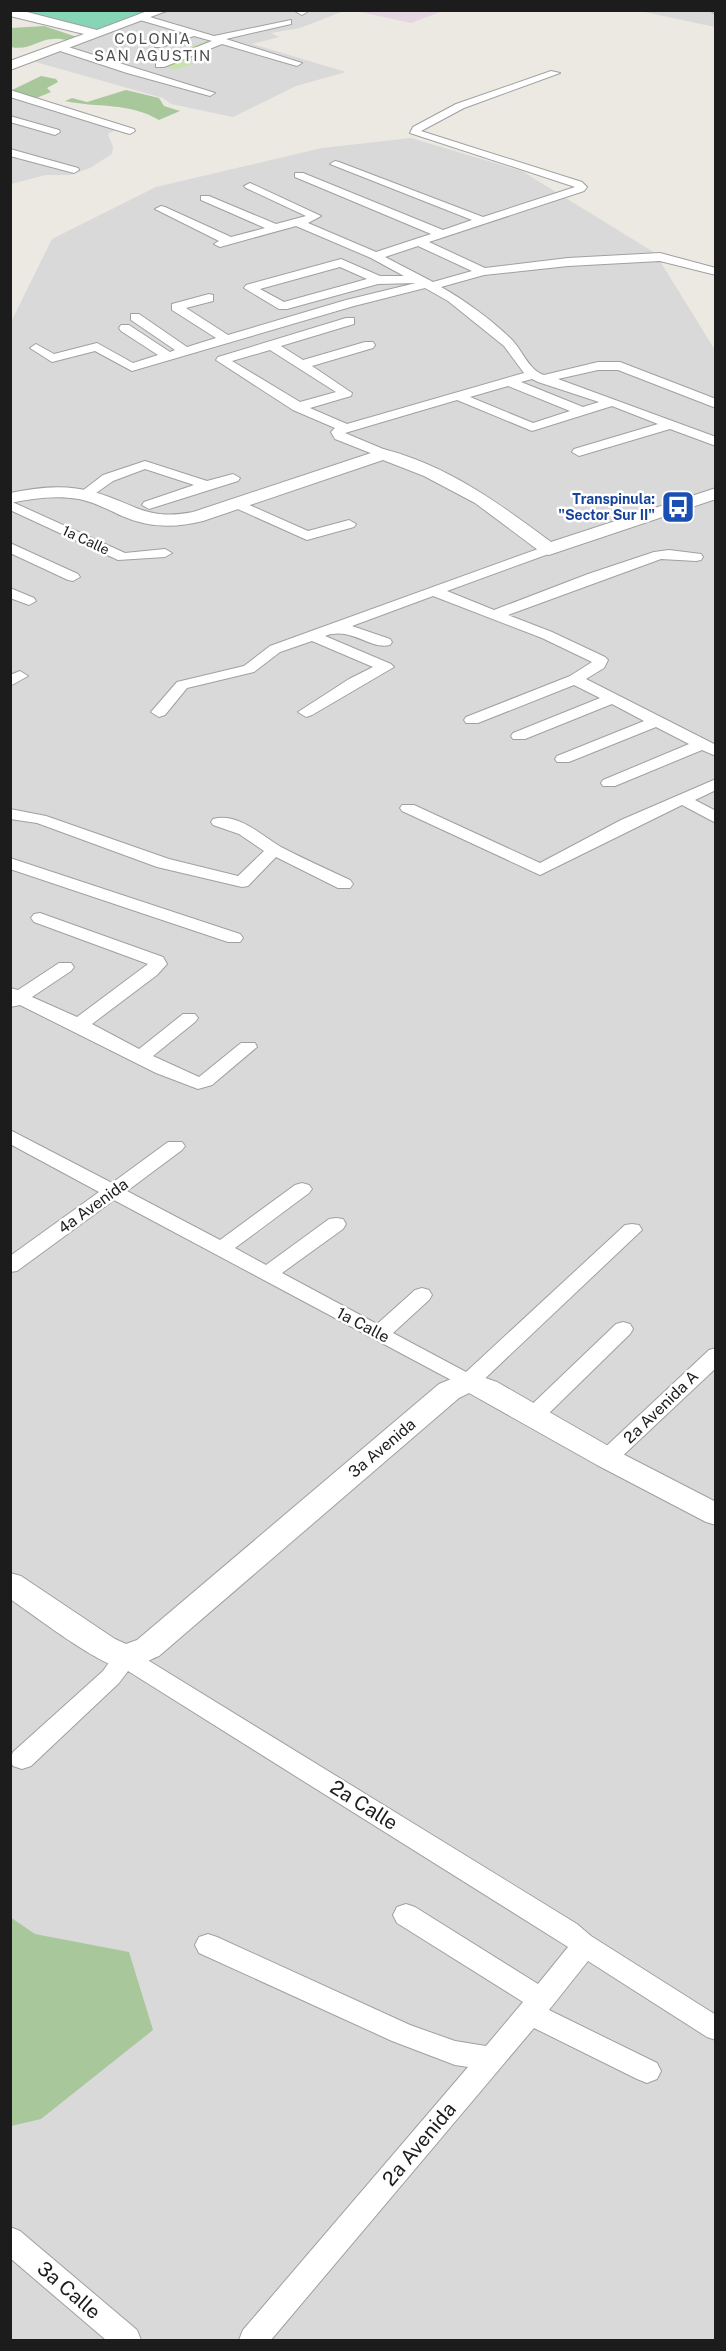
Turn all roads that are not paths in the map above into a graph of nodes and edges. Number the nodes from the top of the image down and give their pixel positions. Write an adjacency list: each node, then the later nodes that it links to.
1 (164, 10): 3 (street)
2 (15, 12): 6 (street)
3 (143, 18): 5 (street); 6 (street)
4 (288, 22): 7 (street)
5 (193, 33): 7 (street); 8 (street)
6 (98, 34): 9 (street)
7 (217, 40): 10 (street); 12 (street)
8 (158, 45)
9 (61, 48): 11 (street); 15 (street)
10 (297, 63)
11 (11, 65)
12 (160, 65)
13 (555, 73): 26 (street)
14 (10, 93): 17 (street)
15 (210, 93)
16 (10, 119): 18 (street)
17 (130, 130)
18 (55, 132)
19 (10, 152): 21 (street)
20 (335, 164): 26 (street)
21 (74, 170)
22 (299, 175): 29 (street)
23 (250, 186): 27 (street)
24 (206, 198): 28 (street)
25 (161, 209): 28 (street)
26 (484, 221): 29 (street)
27 (297, 222): 28 (street); 31 (street)
28 (275, 228)
29 (442, 234): 30 (street)
30 (417, 241): 31 (street); 32 (street)
31 (375, 256): 35 (street)
32 (483, 272): 33 (street); 35 (street)
33 (716, 272)
34 (378, 280): 34 (street); 35 (street)
35 (426, 283): 40 (street); 47 (street)
36 (209, 298): 40 (street)
37 (135, 317): 44 (street)
38 (350, 321): 41 (street)
39 (125, 328): 45 (street)
40 (226, 339): 44 (street)
41 (271, 345): 46 (street); 52 (street)
42 (369, 345): 46 (street)
43 (36, 348): 45 (street)
44 (186, 352): 45 (street)
45 (169, 357)
46 (303, 364): 52 (street)
47 (537, 377): 48 (street); 50 (street); 51 (street)
48 (509, 382): 49 (street); 53 (street)
49 (458, 396): 53 (street); 55 (street)
50 (612, 402): 53 (street); 54 (street)
51 (716, 404)
52 (298, 407): 55 (street)
53 (584, 412)
54 (670, 425): 56 (street); 57 (street)
55 (346, 428): 58 (street)
56 (716, 442)
57 (579, 452)
58 (383, 454): 64 (street); 69 (street)
59 (233, 478): 60 (street)
60 (207, 485): 62 (street); 66 (street)
61 (716, 493): 69 (street)
62 (84, 495): 63 (street); 64 (street)
63 (10, 498)
64 (236, 503): 67 (street)
65 (10, 505): 70 (street, 1a Calle)
66 (149, 505)
67 (349, 524)
68 (10, 547): 72 (street)
69 (549, 549): 74 (street)
70 (165, 553)
71 (696, 557): 76 (street)
72 (73, 577)
73 (10, 592): 75 (street)
74 (435, 592): 76 (street); 77 (street)
75 (29, 601)
76 (494, 615): 80 (street)
77 (337, 626): 78 (street); 79 (street)
78 (311, 635): 82 (street); 83 (street)
79 (385, 642)
80 (575, 679): 81 (street); 84 (street)
81 (613, 698): 85 (street); 86 (street)
82 (159, 712)
83 (306, 712)
84 (472, 720)
85 (657, 721): 87 (street); 88 (street)
86 (519, 736)
87 (709, 747): 89 (street)
88 (563, 759)
89 (609, 783)
90 (716, 784): 91 (street)
91 (682, 799): 92 (street); 94 (street)
92 (408, 808)
93 (10, 814): 96 (street)
94 (716, 818)
95 (219, 822): 96 (street)
96 (274, 850): 98 (street)
97 (10, 862): 100 (street)
98 (344, 884)
99 (40, 918): 104 (street)
100 (234, 938)
101 (65, 967): 102 (street)
102 (14, 998): 104 (street)
103 (189, 1018): 106 (street)
104 (79, 1025): 106 (street)
105 (248, 1047): 106 (street)
106 (140, 1057)
107 (10, 1136): 110 (street, 1a Calle)
108 (175, 1146): 110 (street, 4a Avenida)
109 (302, 1190): 113 (street)
110 (113, 1191): 113 (street, 1a Calle); 114 (street, 4a Avenida)
111 (336, 1224): 115 (street)
112 (632, 1230): 120 (street, 3a Avenida)
113 (221, 1249): 115 (street, 1a Calle)
114 (10, 1266)
115 (267, 1274): 118 (street, 1a Calle)
116 (422, 1295): 118 (street)
117 (623, 1329): 121 (street)
118 (379, 1334): 120 (street, 1a Calle)
119 (716, 1355): 122 (street, 2a Avenida A)
120 (468, 1382): 121 (street, 1a Calle); 125 (street, 3a Avenida)
121 (533, 1416): 122 (street, 1a Calle)
122 (608, 1458): 123 (street, 1a Calle)
123 (716, 1515)
124 (10, 1584): 125 (street, 2a Calle)
125 (125, 1657): 126 (street); 128 (street, 2a Calle)
126 (22, 1759)
127 (406, 1915): 130 (street)
128 (582, 1944): 130 (street, 2a Avenida); 131 (street, 2a Calle)
129 (208, 1945): 132 (street)
130 (535, 2006): 132 (street, 2a Avenida); 133 (street)
131 (716, 2029)
132 (491, 2058): 136 (street, 2a Avenida)
133 (647, 2071)
134 (10, 2240): 135 (street, 3a Calle)
135 (127, 2340)
136 (253, 2340)

